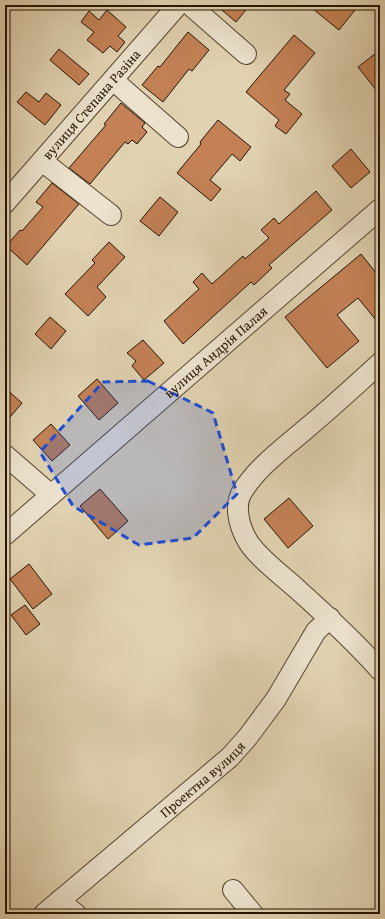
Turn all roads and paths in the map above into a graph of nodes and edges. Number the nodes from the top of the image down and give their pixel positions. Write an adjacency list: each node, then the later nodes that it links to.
1 (178, 5): 4 (street, вулиця Степана Разіна)
2 (190, 5): 3 (street)
3 (246, 54)
4 (113, 80): 5 (street); 6 (street, вулиця Степана Разіна)
5 (178, 137)
6 (42, 161): 7 (street, вулиця Степана Разіна); 9 (street)
7 (5, 203)
8 (380, 209): 12 (street, вулиця Андрія Палая)
9 (111, 215)
10 (380, 363): 14 (street)
11 (5, 455): 12 (street)
12 (50, 494): 13 (street, вулиця Андрія Палая)
13 (5, 535)
14 (330, 618): 15 (street); 17 (street, Проектна вулиця)
15 (380, 670)
16 (233, 890): 20 (street)
17 (59, 901): 18 (street, Проектна вулиця); 19 (street)
18 (44, 914)
19 (76, 914)
20 (253, 914)

